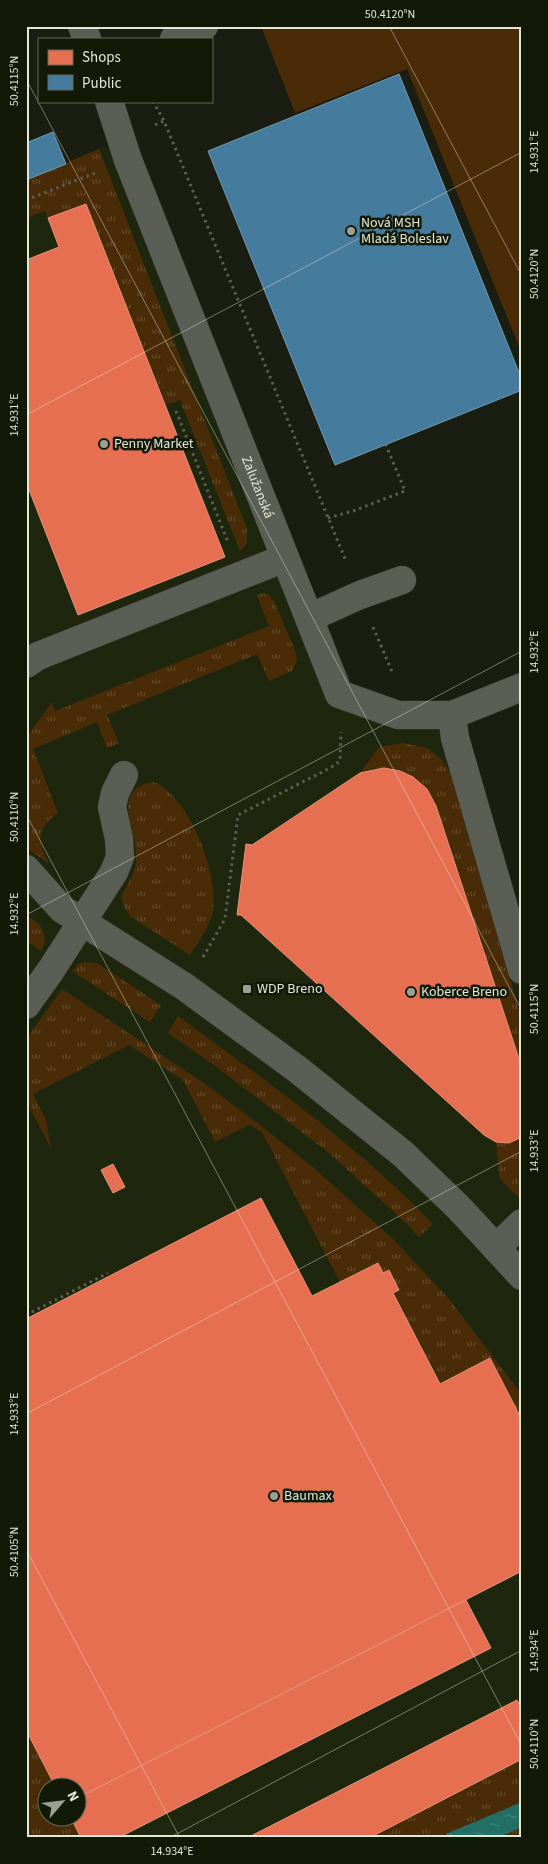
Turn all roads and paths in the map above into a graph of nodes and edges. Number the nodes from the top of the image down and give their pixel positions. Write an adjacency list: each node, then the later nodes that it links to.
1 (82, 26): 3 (street)
2 (204, 26): 4 (street)
3 (87, 38)
4 (176, 38)
5 (109, 102): 8 (street, Zalužanská)
6 (154, 102): 7 (path)
7 (164, 121): 8 (path); 12 (path)
8 (124, 150): 9 (path); 13 (street, Zalužanská)
9 (26, 200)
10 (176, 411): 14 (path)
11 (386, 445): 12 (path)
12 (328, 518): 16 (path)
13 (285, 558): 14 (street); 17 (street, Zalužanská)
14 (241, 575): 18 (street)
15 (402, 580): 16 (street)
16 (360, 595): 17 (street); 19 (path)
17 (309, 618): 21 (street, Zalužanská)
18 (26, 664)
19 (394, 676)
20 (522, 687): 21 (street, Zalužanská)
21 (452, 715): 28 (street)
22 (340, 761): 27 (path)
23 (124, 775): 26 (street)
24 (26, 869): 26 (street)
25 (26, 900): 26 (street)
26 (72, 916): 29 (street); 31 (street)
27 (201, 961)
28 (522, 970)
29 (26, 1005)
30 (522, 1223): 31 (street)
31 (496, 1248): 33 (street)
32 (108, 1273): 34 (path)
33 (522, 1276)
34 (26, 1315)

